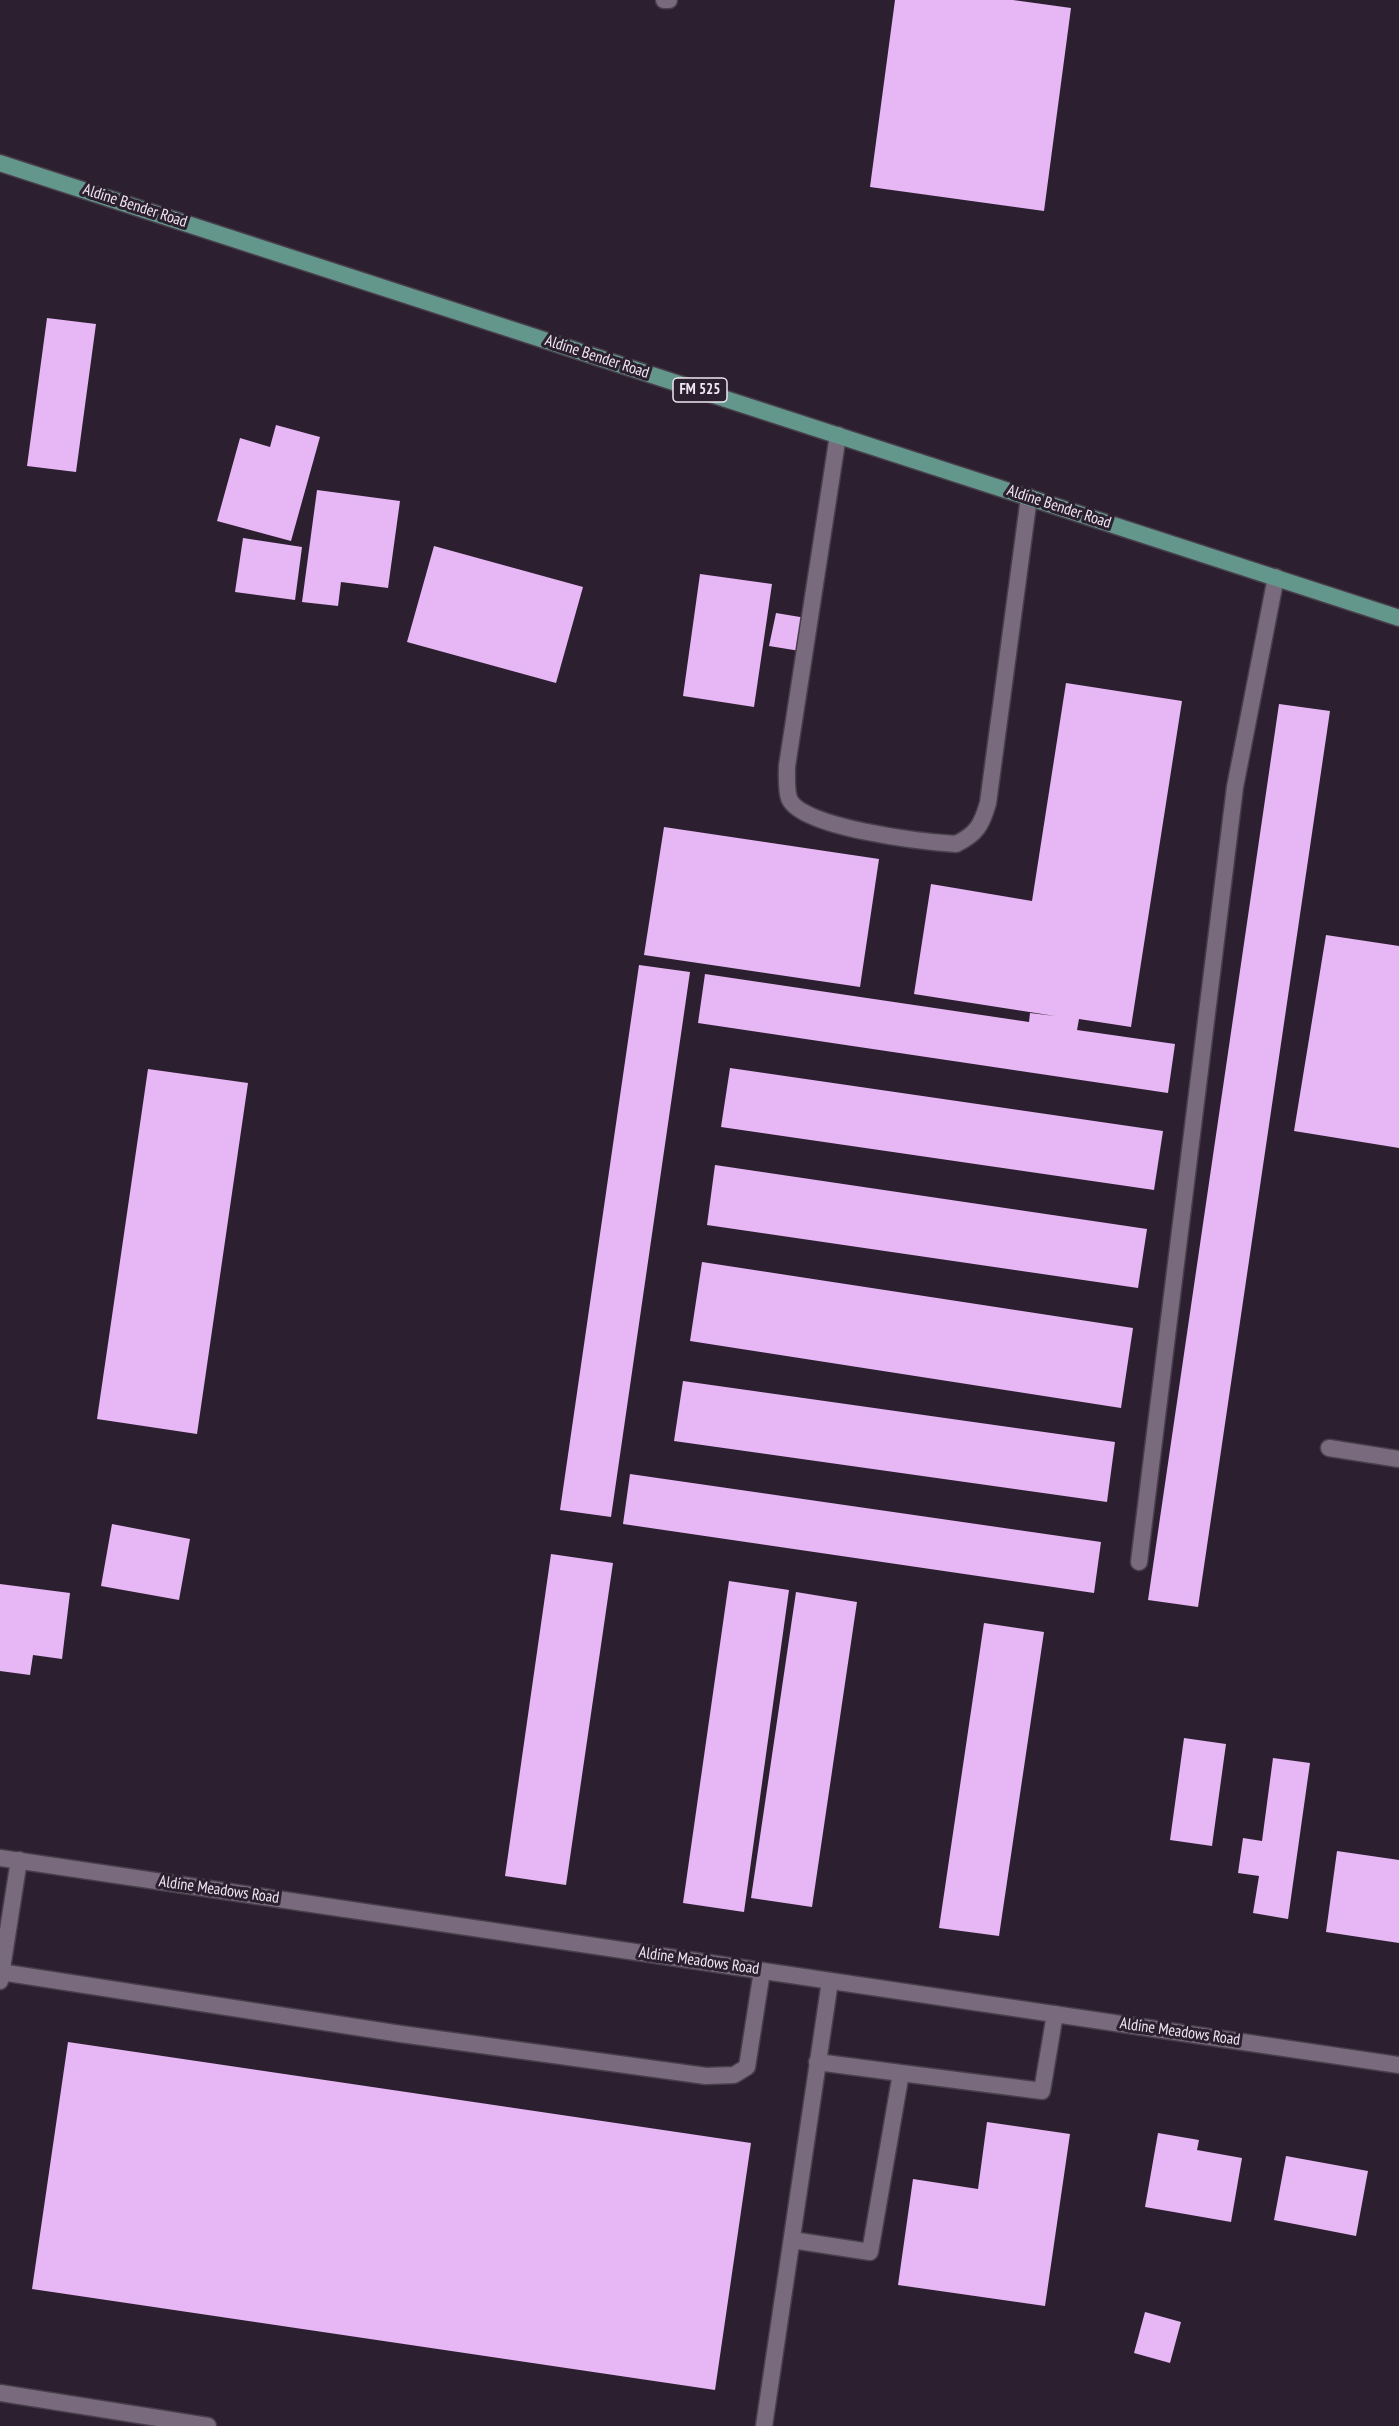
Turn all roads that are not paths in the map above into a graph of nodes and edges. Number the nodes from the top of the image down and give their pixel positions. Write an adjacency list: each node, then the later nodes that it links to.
1 (664, 0): 2 (street)
2 (669, 0)
3 (0, 163): 4 (main road, Aldine Bender Road / FM 525)
4 (838, 435): 5 (main road, Aldine Bender Road / FM 525); 5 (street)
5 (1029, 497): 6 (main road, Aldine Bender Road / FM 525)
6 (1276, 577): 7 (main road, Aldine Bender Road / FM 525); 10 (street)
7 (1399, 618)
8 (1329, 1448): 9 (street)
9 (1399, 1459)
10 (1139, 1562)
11 (0, 1858): 12 (street, Aldine Meadows Road)
12 (19, 1860): 13 (street, Aldine Meadows Road); 14 (street)
13 (762, 1971): 14 (street); 15 (street, Aldine Meadows Road)
14 (0, 1975)
15 (830, 1981): 16 (street, Aldine Meadows Road); 17 (street)
16 (1055, 2014): 18 (street, Aldine Meadows Road); 19 (street)
17 (817, 2062): 19 (street); 20 (street)
18 (1399, 2065)
19 (901, 2073): 20 (street)
20 (792, 2240): 23 (street)
21 (0, 2393): 22 (street)
22 (208, 2426)
23 (764, 2426)

